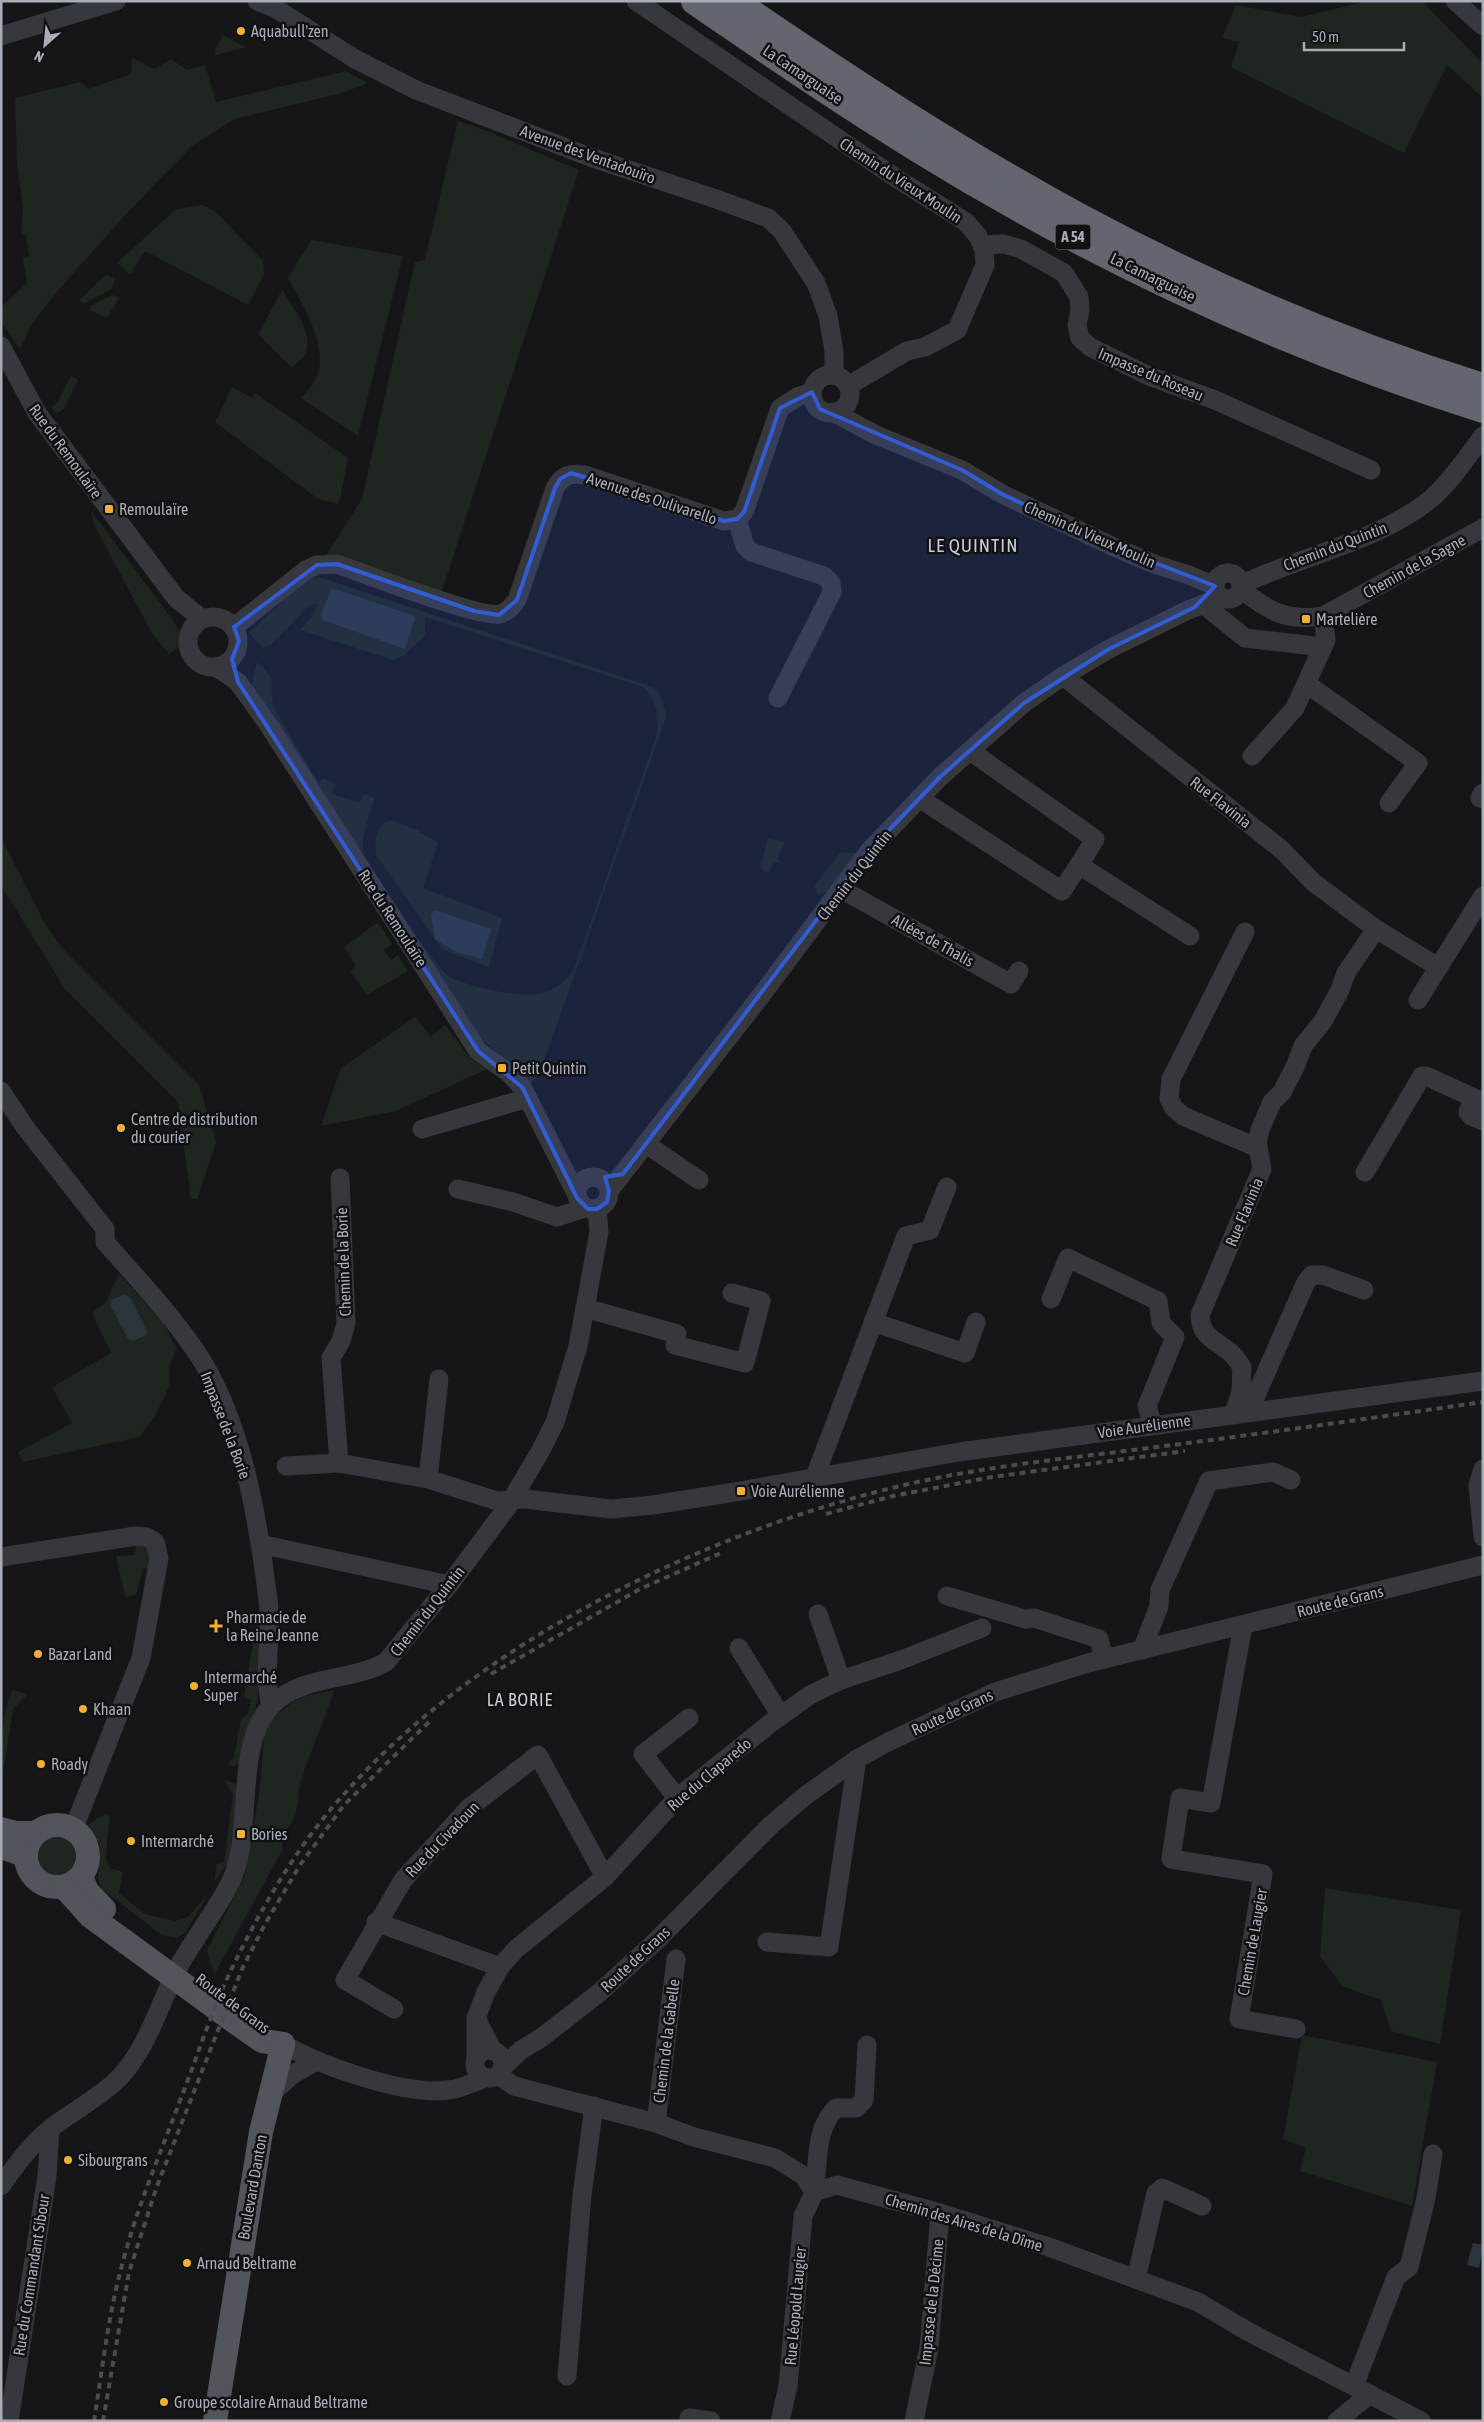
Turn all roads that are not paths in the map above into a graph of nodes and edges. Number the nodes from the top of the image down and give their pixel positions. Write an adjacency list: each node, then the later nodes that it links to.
1 (116, 1): 8 (street)
2 (257, 1): 11 (street, Avenue des Ventadouïro)
3 (636, 1): 9 (street, Chemin du Vieux Moulin)
4 (695, 1): 14 (highway, La Camarguaise / A 54)
5 (733, 1): 12 (highway, La Camarguaise / A 54)
6 (1455, 1): 7 (street)
7 (1483, 26)
8 (1, 36)
9 (982, 246): 11 (street); 17 (street, Impasse du Roseau)
10 (1, 346): 21 (street, Rue du Remoulaïre)
11 (841, 381): 13 (street); 15 (street)
12 (1483, 387)
13 (812, 392): 15 (street); 18 (street, Avenue des Oulivarello)
14 (1483, 409)
15 (839, 410): 20 (street, Chemin du Vieux Moulin)
16 (1483, 436): 20 (street, Chemin du Quintin)
17 (1371, 470)
18 (737, 519): 25 (street, Avenue des Oulivarello); 31 (street)
19 (1483, 528): 23 (street, Chemin de la Sagne)
20 (1228, 587): 22 (street, Chemin du Quintin); 23 (street, Chemin de la Sagne)
21 (176, 598): 24 (street, Rue du Remoulaïre); 26 (street, Rue du Remoulaïre)
22 (1199, 606): 27 (street); 29 (street, Chemin du Quintin)
23 (1323, 616): 27 (street)
24 (202, 619): 25 (street); 26 (street)
25 (234, 627): 28 (street)
26 (188, 636): 28 (street, Rue du Remoulaïre)
27 (1323, 647): 30 (street)
28 (224, 663): 48 (street, Rue du Remoulaïre)
29 (1063, 676): 32 (street, Chemin du Quintin); 41 (street, Rue Flavinia)
30 (1307, 684): 33 (street); 37 (street)
31 (778, 698)
32 (970, 750): 35 (street, Chemin du Quintin); 38 (street)
33 (1252, 756)
34 (1483, 794): 36 (street)
35 (919, 798): 38 (street); 39 (street, Chemin du Quintin)
36 (1483, 799)
37 (1388, 803)
38 (1079, 865): 43 (street)
39 (841, 889): 45 (street, Allées de Thalis); 52 (street, Chemin du Quintin)
40 (1483, 896): 44 (street)
41 (1376, 929): 44 (street, Rue Flavinia); 54 (street, Rue Flavinia)
42 (1245, 932): 54 (street)
43 (1190, 936)
44 (1438, 967): 46 (street)
45 (1019, 971)
46 (1418, 1000)
47 (1, 1091): 80 (street, Impasse de la Borie)
48 (528, 1098): 51 (street); 53 (street, Rue du Remoulaïre)
49 (1478, 1100): 50 (street); 55 (street)
50 (1483, 1121)
51 (422, 1130)
52 (646, 1144): 57 (street); 58 (street, Chemin du Quintin)
53 (553, 1147): 58 (street, Rue du Remoulaïre); 61 (street, Rue du Remoulaïre)
54 (1258, 1148): 70 (street, Rue Flavinia)
55 (1365, 1172)
56 (340, 1178): 72 (street, Chemin de la Borie)
57 (699, 1180)
58 (600, 1182): 61 (street); 61 (street)
59 (946, 1188): 66 (street)
60 (458, 1189): 61 (street)
61 (587, 1205): 65 (street, Chemin du Quintin)
62 (1364, 1290): 70 (street)
63 (732, 1293): 65 (street)
64 (1051, 1299): 71 (street)
65 (585, 1308): 78 (street, Chemin du Quintin)
66 (873, 1322): 67 (street); 76 (street)
67 (976, 1322)
68 (440, 1379): 75 (street)
69 (1483, 1381): 70 (street, Voie Aurélienne)
70 (1242, 1412): 71 (street, Voie Aurélienne)
71 (1153, 1425): 76 (street, Voie Aurélienne)
72 (339, 1462): 73 (street); 75 (street)
73 (286, 1466)
74 (1483, 1468): 79 (street)
75 (428, 1479): 78 (street)
76 (814, 1479): 78 (street, Voie Aurélienne)
77 (1291, 1480): 89 (street)
78 (511, 1501): 83 (street, Chemin du Quintin)
79 (1483, 1537)
80 (260, 1544): 83 (street); 92 (street, Impasse de la Borie)
81 (1, 1557): 98 (street)
82 (1483, 1565): 86 (street, Route de Grans)
83 (449, 1584): 92 (street, Chemin du Quintin)
84 (947, 1596): 90 (street)
85 (818, 1614): 91 (street)
86 (1243, 1625): 89 (street, Route de Grans); 110 (street, Chemin de Laugier)
87 (982, 1628): 91 (street, Rue du Claparedo)
88 (739, 1648): 93 (street)
89 (1142, 1650): 90 (street, Route de Grans)
90 (1104, 1659): 95 (street, Route de Grans)
91 (841, 1680): 93 (street, Rue du Claparedo)
92 (271, 1706): 108 (street, Chemin du Quintin)
93 (781, 1716): 96 (street, Rue du Claparedo)
94 (689, 1718): 96 (street)
95 (857, 1760): 105 (street); 114 (street, Route de Grans)
96 (677, 1798): 102 (street, Rue du Claparedo)
97 (1, 1829): 99 (main road)
98 (73, 1830): 99 (main road); 103 (main road)
99 (36, 1833): 101 (main road)
100 (1, 1847): 101 (main road)
101 (26, 1858): 103 (main road)
102 (605, 1877): 104 (street, Rue du Civadoun); 107 (street, Rue du Claparedo)
103 (72, 1882): 108 (main road, Route de Grans)
104 (376, 1922): 107 (street); 109 (street)
105 (767, 1942)
106 (676, 1959): 117 (street, Chemin de la Gabelle)
107 (500, 1967): 114 (street, Rue du Claparedo)
108 (177, 1970): 111 (main road, Route de Grans); 118 (street, Chemin du Quintin)
109 (394, 2009)
110 (1296, 2028)
111 (284, 2044): 113 (street, Route de Grans); 115 (main road, Boulevard Danton)
112 (867, 2045): 121 (street)
113 (316, 2061): 114 (street, Route de Grans); 115 (street)
114 (489, 2064): 116 (street)
115 (270, 2095): 129 (main road, Boulevard Danton)
116 (594, 2106): 117 (street); 125 (street)
117 (656, 2123): 121 (street)
118 (50, 2129): 120 (street, Chemin du Quintin); 128 (street, Rue du Commandant Sibour)
119 (1433, 2154): 126 (street)
120 (1, 2186)
121 (814, 2192): 123 (street, Chemin des Aires de la Dîme); 131 (street, Rue Léopold Laugier)
122 (1202, 2206): 124 (street)
123 (940, 2213): 124 (street, Chemin des Aires de la Dîme); 132 (street, Impasse de la Décime)
124 (1136, 2279): 126 (street, Chemin des Aires de la Dîme)
125 (567, 2376)
126 (1362, 2390): 133 (street); 134 (street, Chemin des Aires de la Dîme)
127 (689, 2418): 130 (street)
128 (9, 2421)
129 (215, 2421)
130 (711, 2421)
131 (780, 2421)
132 (914, 2421)
133 (1337, 2421)
134 (1421, 2421)

